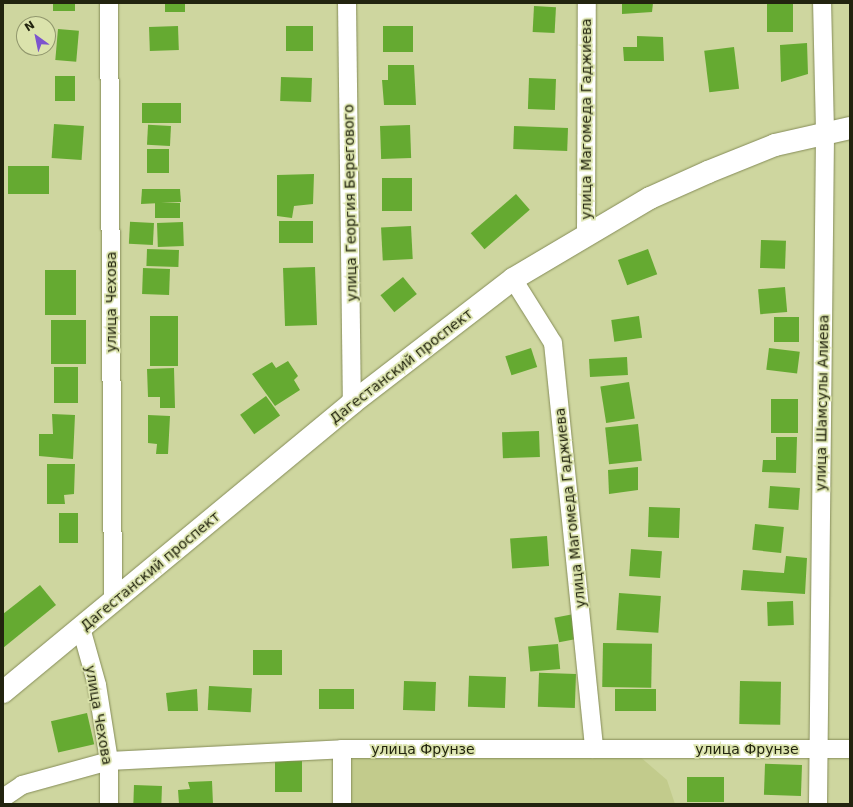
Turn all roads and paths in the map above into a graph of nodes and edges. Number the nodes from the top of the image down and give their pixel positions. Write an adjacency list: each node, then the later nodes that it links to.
1 (108, 3): 10 (street, улица Чехова)
2 (347, 3): 9 (street, улица Георгия Берегового)
3 (587, 3): 7 (street, улица Магомеда Гаджиева)
4 (822, 3): 6 (street, улица Шамсулы Алиева)
5 (850, 128): 6 (highway, Дагестанский проспект)
6 (825, 132): 7 (highway, Дагестанский проспект); 16 (street, улица Шамсулы Алиева)
7 (586, 234): 8 (highway, Дагестанский проспект)
8 (513, 279): 9 (highway, Дагестанский проспект); 14 (street, улица Магомеда Гаджиева)
9 (352, 403): 10 (highway, Дагестанский проспект)
10 (113, 601): 11 (highway, Дагестанский проспект)
11 (81, 628): 12 (highway, Дагестанский проспект); 17 (street, улица Чехова)
12 (3, 692)
13 (342, 749): 14 (street, улица Фрунзе); 17 (street, улица Фрунзе); 20 (street)
14 (594, 749): 16 (street, улица Фрунзе)
15 (850, 749): 16 (street, улица Фрунзе)
16 (818, 750): 21 (street, улица Шамсулы Алиева)
17 (109, 761): 18 (street, улица Фрунзе); 19 (street, улица Чехова)
18 (3, 798)
19 (109, 804)
20 (342, 804)
21 (818, 804)

